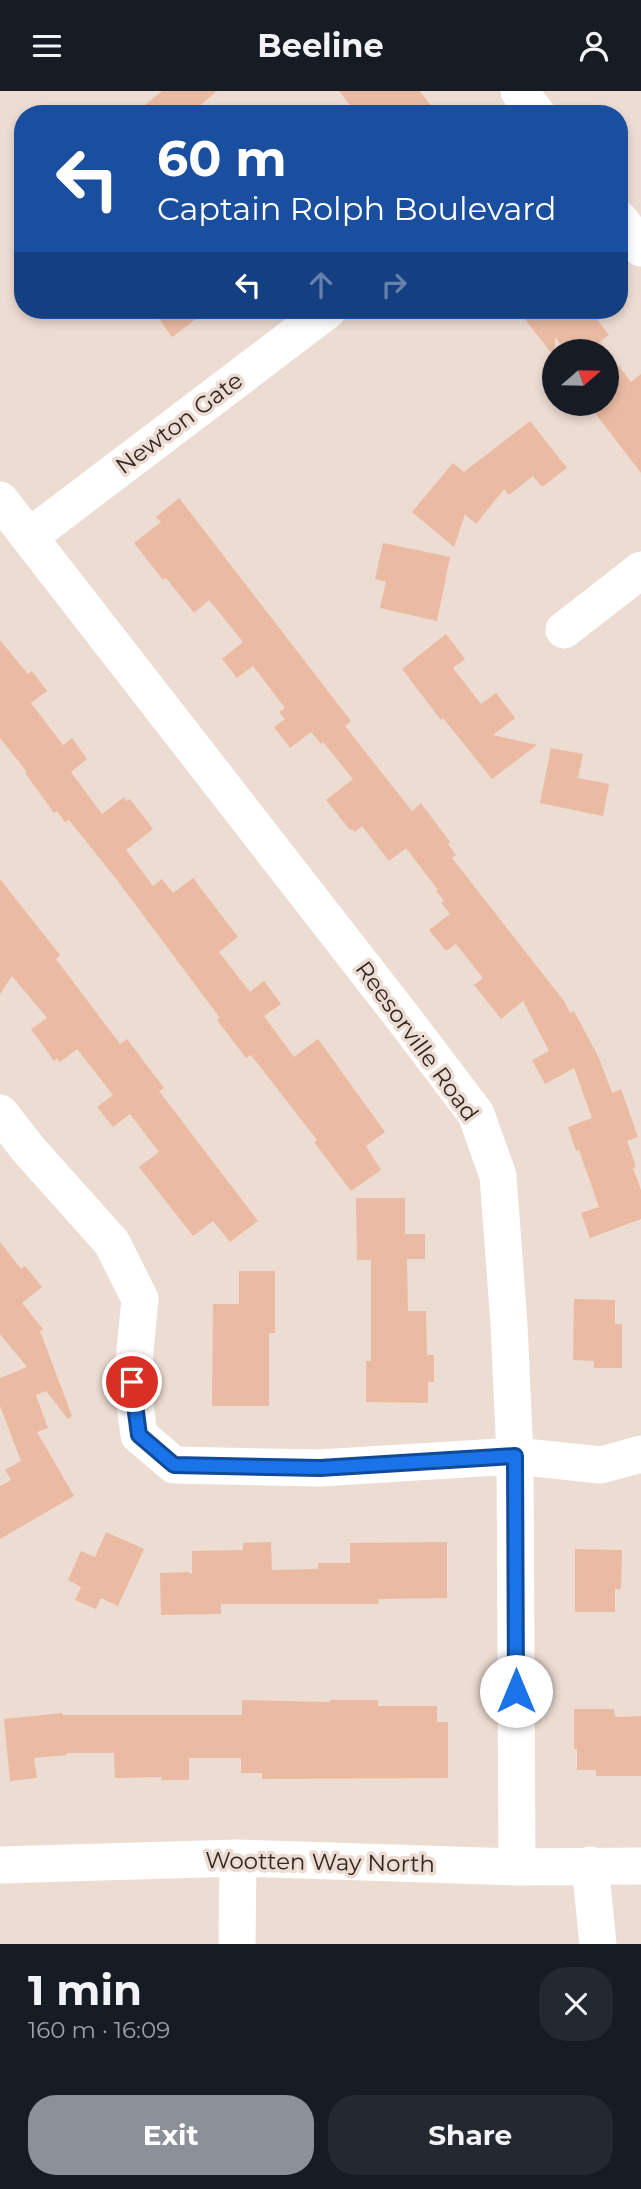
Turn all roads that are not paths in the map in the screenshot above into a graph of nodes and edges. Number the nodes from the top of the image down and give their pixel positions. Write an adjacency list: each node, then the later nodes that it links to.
1 (519, 91): 2 (street)
2 (530, 105)
3 (628, 231): 4 (street)
4 (641, 248)
5 (316, 319): 7 (street, Newton Gate)
6 (0, 500): 7 (street, Reesorville Road)
7 (29, 537): 12 (street, Reesorville Road)
8 (641, 570): 9 (street)
9 (564, 630)
10 (0, 1113): 12 (street)
11 (641, 1454): 12 (street)
12 (515, 1456): 17 (street, Reesorville Road)
13 (238, 1858): 14 (street, Wootten Way North); 17 (street, Wootten Way North); 18 (street)
14 (0, 1865)
15 (590, 1865): 16 (street, Wootten Way North); 17 (street, Wootten Way North); 19 (street)
16 (641, 1866)
17 (517, 1867)
18 (237, 1944)
19 (598, 1944)

